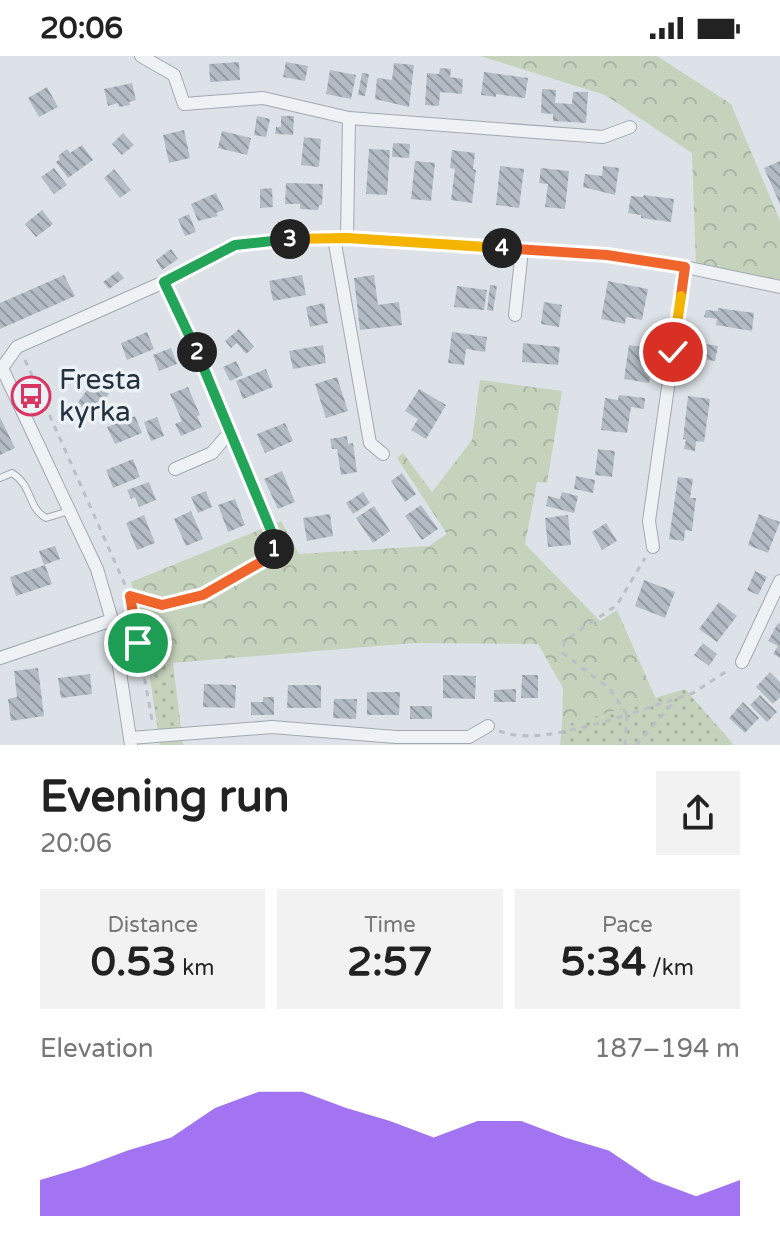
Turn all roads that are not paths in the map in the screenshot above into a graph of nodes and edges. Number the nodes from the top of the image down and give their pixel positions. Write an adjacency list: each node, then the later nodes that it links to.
1 (141, 56): 2 (street)
2 (349, 118): 3 (street); 4 (street)
3 (630, 127)
4 (340, 238): 5 (street); 7 (street); 11 (street)
5 (522, 250): 6 (street); 9 (street)
6 (685, 267): 8 (street); 15 (street)
7 (164, 282): 10 (street); 12 (street)
8 (780, 287)
9 (515, 315)
10 (1, 368): 14 (street)
11 (383, 454)
12 (175, 469)
13 (0, 478): 14 (lane)
14 (69, 511): 17 (street)
15 (653, 547)
16 (780, 581): 19 (street)
17 (112, 620): 18 (street); 21 (street)
18 (0, 658)
19 (742, 662)
20 (488, 726): 21 (street)
21 (131, 742)

